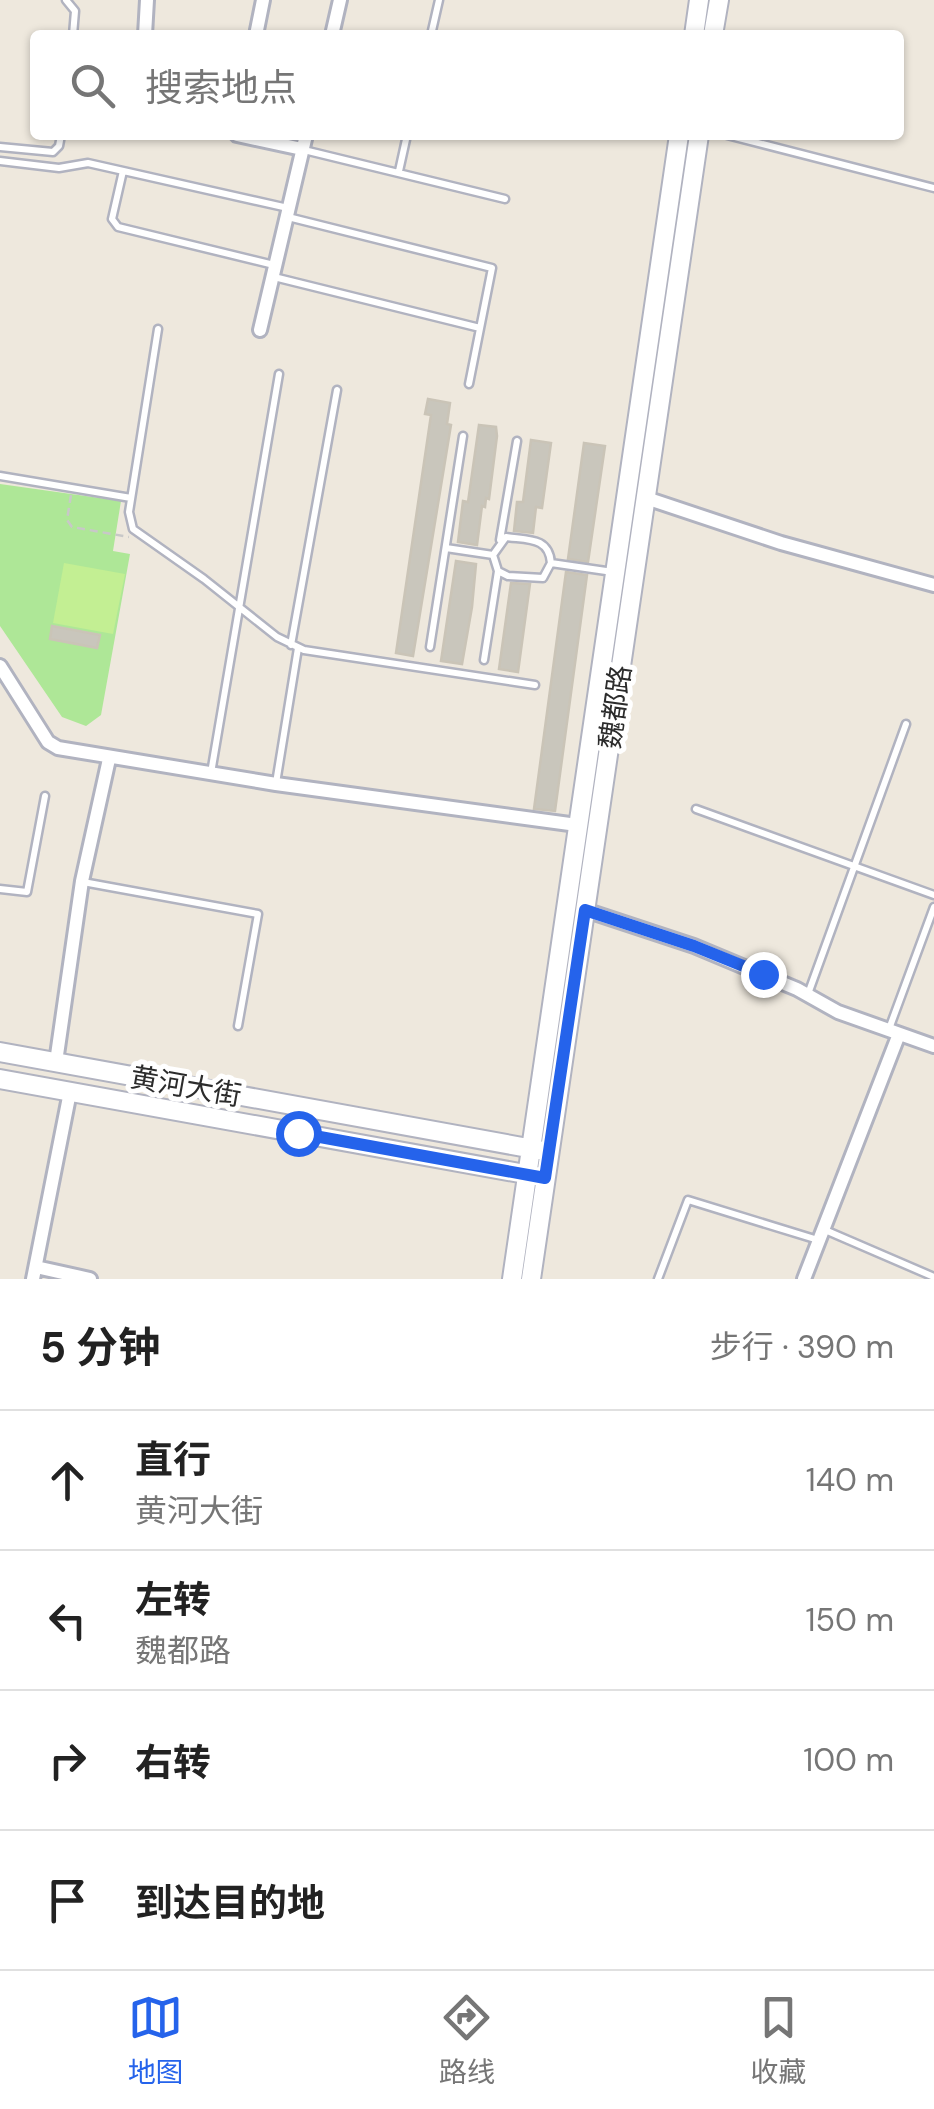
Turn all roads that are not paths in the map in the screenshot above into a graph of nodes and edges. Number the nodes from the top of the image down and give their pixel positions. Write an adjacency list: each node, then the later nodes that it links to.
1 (66, 0): 8 (lane)
2 (147, 0): 9 (street)
3 (263, 0): 10 (street)
4 (340, 0): 11 (street)
5 (439, 0): 12 (lane)
6 (699, 0): 13 (main road)
7 (718, 0): 14 (main road)
8 (73, 30)
9 (145, 30)
10 (257, 30)
11 (333, 30)
12 (432, 30)
13 (695, 30)
14 (714, 30)
15 (60, 140): 21 (lane)
16 (406, 140): 24 (lane)
17 (678, 140): 45 (main road, 魏都路)
18 (698, 140): 39 (main road, 魏都路)
19 (747, 140): 25 (lane)
20 (304, 142): 24 (lane); 27 (street)
21 (0, 147)
22 (0, 161): 23 (lane)
23 (123, 171): 27 (lane); 28 (lane)
24 (399, 171): 26 (lane)
25 (934, 188)
26 (506, 199)
27 (288, 212): 28 (street); 29 (lane)
28 (274, 272): 29 (lane); 31 (street)
29 (480, 328): 33 (lane)
30 (158, 329): 38 (lane)
31 (260, 330)
32 (279, 374): 47 (lane)
33 (468, 384)
34 (338, 390): 48 (lane)
35 (464, 436): 41 (lane)
36 (518, 440): 40 (lane)
37 (0, 476): 38 (lane)
38 (131, 498): 47 (lane)
39 (646, 498): 46 (street); 65 (main road, 魏都路)
40 (500, 541): 42 (lane); 43 (lane)
41 (446, 548): 42 (lane); 49 (lane)
42 (493, 555): 44 (lane)
43 (551, 564): 44 (lane); 45 (lane)
44 (498, 571): 50 (lane)
45 (614, 572): 59 (main road, 魏都路)
46 (934, 585)
47 (239, 607): 48 (lane); 55 (lane)
48 (295, 646): 52 (lane); 56 (lane)
49 (430, 646)
50 (484, 660)
51 (0, 666): 54 (street)
52 (535, 685)
53 (906, 724): 60 (lane)
54 (110, 759): 55 (street); 61 (street)
55 (211, 774): 56 (street)
56 (276, 784): 59 (street)
57 (45, 796): 62 (lane)
58 (696, 809): 60 (lane)
59 (577, 824): 74 (main road, 魏都路)
60 (854, 866): 63 (lane); 66 (lane)
61 (82, 881): 67 (lane); 71 (street)
62 (0, 890)
63 (934, 895)
64 (934, 907): 68 (lane)
65 (585, 910): 66 (street); 74 (main road, 魏都路)
66 (808, 996): 68 (street)
67 (238, 1026)
68 (894, 1032): 69 (street); 76 (street)
69 (934, 1046)
70 (0, 1052): 71 (main road, 黄河大街)
71 (56, 1062): 74 (main road, 黄河大街)
72 (0, 1079): 73 (main road, 黄河大街)
73 (70, 1092): 75 (main road, 黄河大街); 77 (street)
74 (540, 1150): 75 (main road, 魏都路)
75 (536, 1176): 80 (main road, 魏都路); 81 (main road, 魏都路)
76 (820, 1234): 78 (lane); 82 (lane); 83 (street)
77 (34, 1273): 79 (street)
78 (934, 1277)
79 (90, 1279)
80 (512, 1279)
81 (530, 1279)
82 (658, 1279)
83 (804, 1279)

